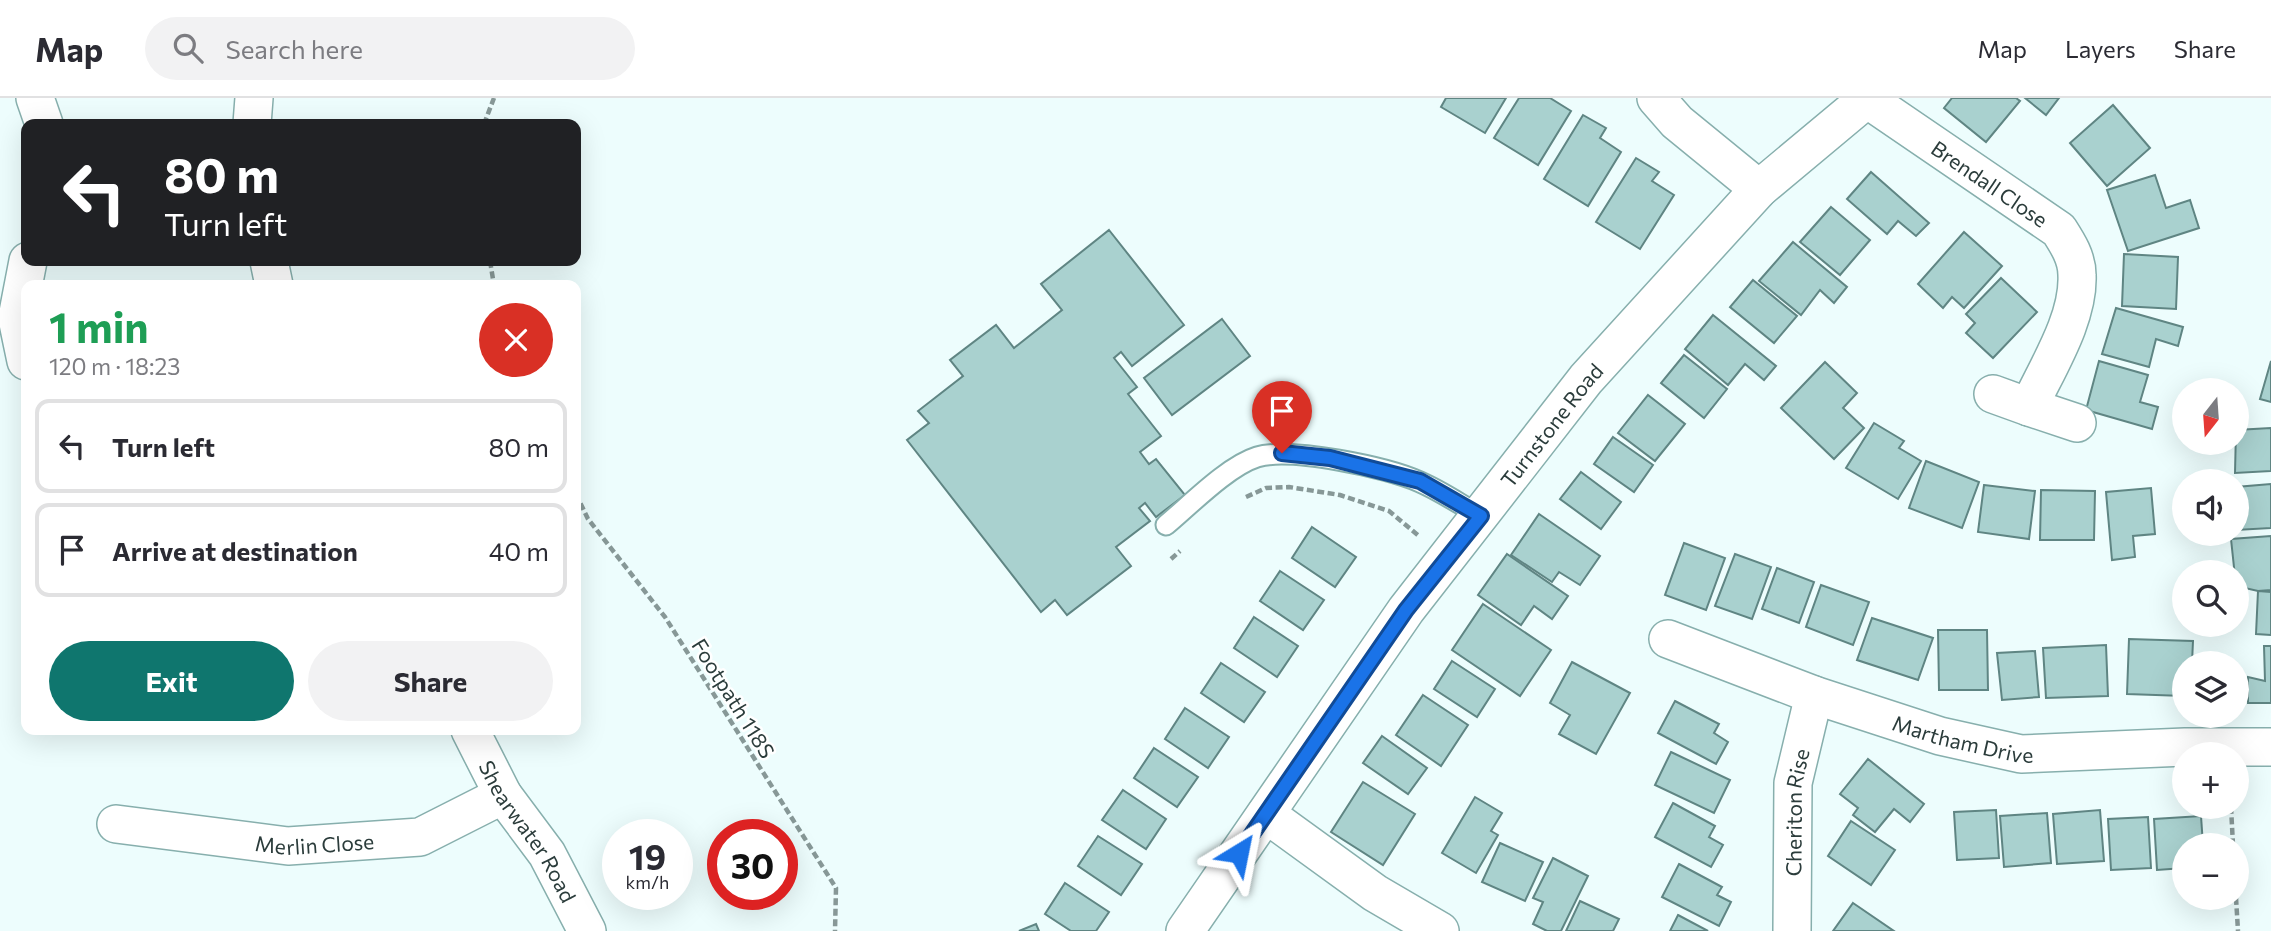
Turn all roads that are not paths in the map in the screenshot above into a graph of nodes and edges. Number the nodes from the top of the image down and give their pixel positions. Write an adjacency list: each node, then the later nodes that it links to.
1 (35, 98): 5 (street)
2 (254, 98): 6 (street)
3 (1656, 98): 7 (street)
4 (1868, 98): 7 (street, Turnstone Road); 11 (street, Brendall Close)
5 (42, 119)
6 (252, 119)
7 (1759, 189): 13 (street, Turnstone Road)
8 (21, 297): 9 (street)
9 (21, 337)
10 (1993, 394): 11 (street)
11 (2029, 407): 12 (street)
12 (2077, 423)
13 (1481, 516): 14 (lane); 20 (street, Turnstone Road)
14 (1166, 525)
15 (1668, 639): 16 (street, Martham Drive)
16 (1814, 695): 18 (street, Martham Drive); 25 (street, Cheriton Rise)
17 (473, 735): 19 (street, Shearwater Road)
18 (2271, 747)
19 (503, 795): 21 (street, Merlin Close); 22 (street, Shearwater Road)
20 (1266, 814): 23 (street, Turnstone Road); 24 (street)
21 (116, 824)
22 (587, 931)
23 (1185, 931)
24 (1440, 931)
25 (1792, 931)

